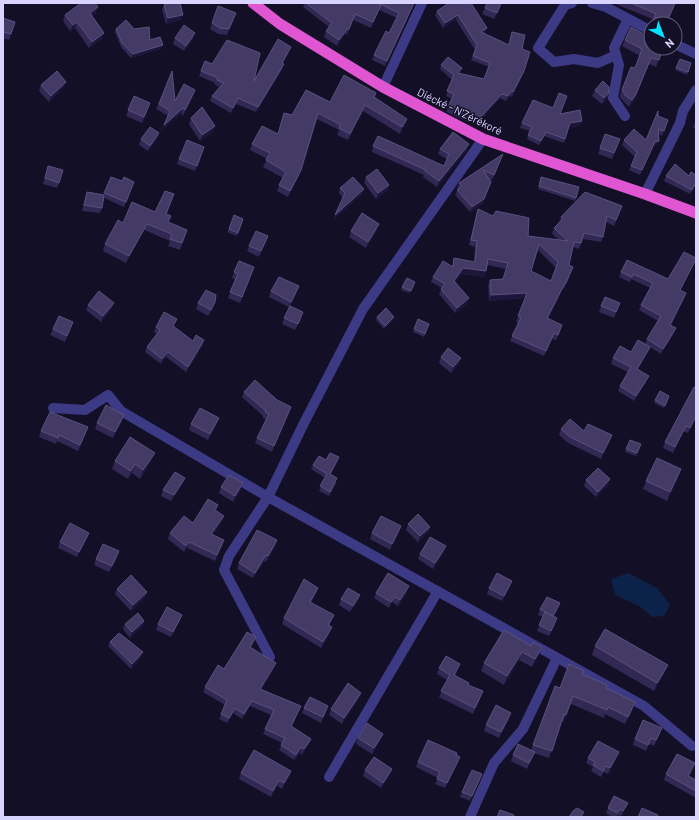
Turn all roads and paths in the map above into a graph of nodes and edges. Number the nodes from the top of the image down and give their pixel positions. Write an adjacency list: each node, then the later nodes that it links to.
1 (253, 3): 10 (highway, Diécké - N'Zérékoré)
2 (422, 3): 10 (street)
3 (572, 3): 9 (street)
4 (592, 3): 5 (street)
5 (628, 19): 6 (street); 9 (street)
6 (643, 27)
7 (683, 48): 8 (street)
8 (696, 54)
9 (616, 55): 12 (street)
10 (383, 87): 13 (highway, Diécké - N'Zérékoré)
11 (696, 90): 14 (street)
12 (625, 116)
13 (483, 139): 14 (highway, Diécké - N'Zérékoré); 17 (street)
14 (645, 194): 15 (highway, Diécké - N'Zérékoré)
15 (696, 213)
16 (53, 408): 17 (street)
17 (268, 497): 18 (street); 19 (street)
18 (438, 591): 20 (street); 22 (street)
19 (270, 657)
20 (557, 658): 21 (street); 23 (street)
21 (692, 746)
22 (329, 777)
23 (470, 817)

